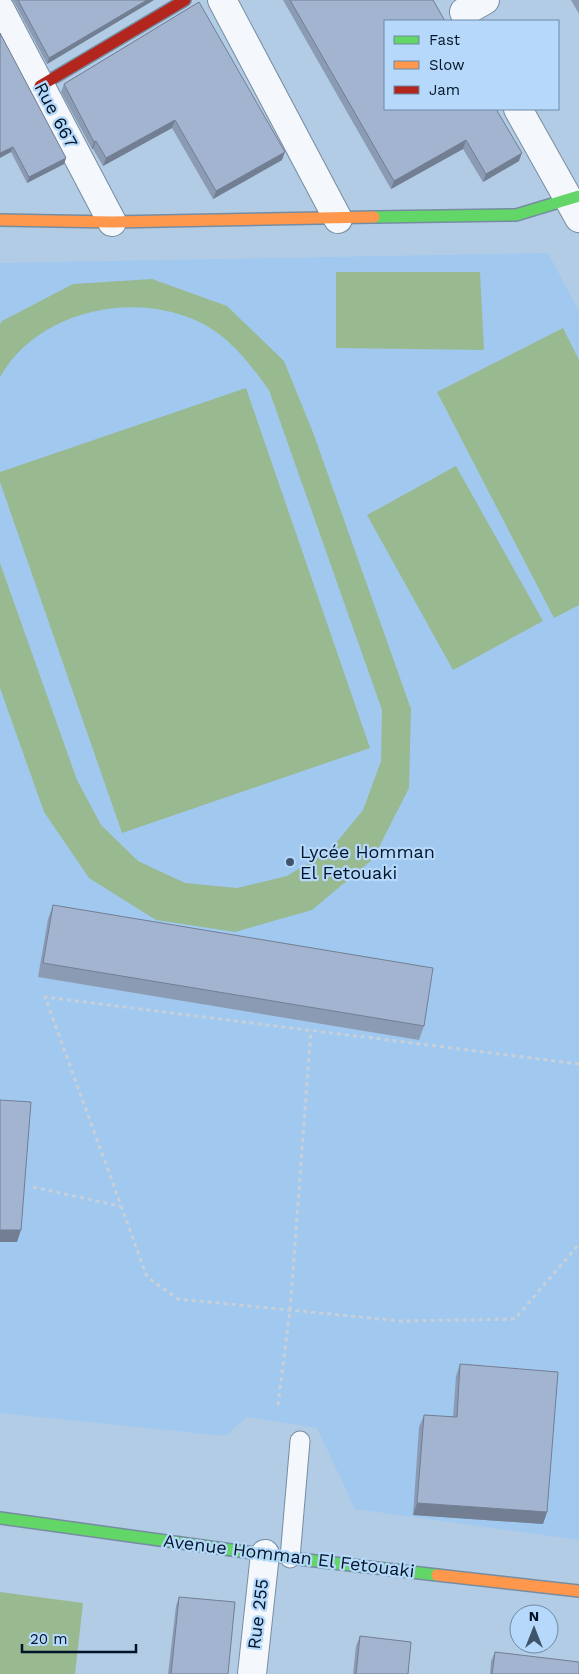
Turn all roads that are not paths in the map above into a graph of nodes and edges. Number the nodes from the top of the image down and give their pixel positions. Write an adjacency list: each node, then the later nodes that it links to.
1 (185, 0): 4 (street)
2 (222, 0): 7 (street)
3 (0, 9): 4 (street, Rue 667)
4 (40, 86): 9 (street, Rue 667)
5 (519, 110): 6 (street)
6 (576, 205): 7 (street)
7 (338, 219): 9 (street)
8 (0, 220): 9 (street)
9 (112, 222)
10 (300, 1442): 12 (lane)
11 (0, 1518): 12 (street, Avenue Homman El Fetouaki)
12 (278, 1556): 13 (street, Avenue Homman El Fetouaki); 14 (street, Rue 255)
13 (579, 1591)
14 (252, 1674)

